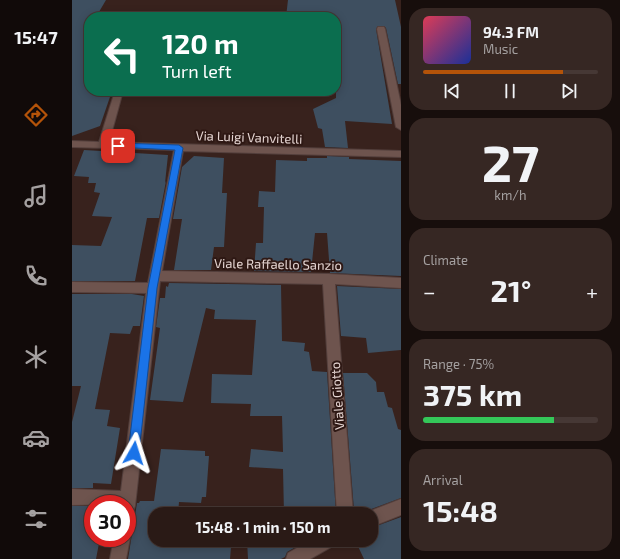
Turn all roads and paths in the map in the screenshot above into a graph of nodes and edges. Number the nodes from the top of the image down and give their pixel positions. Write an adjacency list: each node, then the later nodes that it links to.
1 (381, 29): 3 (street)
2 (118, 96): 5 (street)
3 (401, 127)
4 (72, 144): 5 (street, Via Luigi Vanvitelli)
5 (103, 145): 6 (street, Via Luigi Vanvitelli)
6 (179, 148): 7 (street, Via Luigi Vanvitelli); 9 (street)
7 (401, 154)
8 (328, 279): 9 (street, Viale Raffaello Sanzio); 10 (street, Viale Raffaello Sanzio); 15 (street, Viale Giotto)
9 (154, 282): 11 (street, Viale Raffaello Sanzio); 12 (street)
10 (401, 283)
11 (72, 287)
12 (129, 495)
13 (72, 497): 14 (street)
14 (84, 498)
15 (344, 507)
16 (401, 507): 17 (street)
17 (378, 516)
18 (120, 547): 20 (street)
19 (315, 547): 21 (street)
20 (118, 559)
21 (294, 559)

